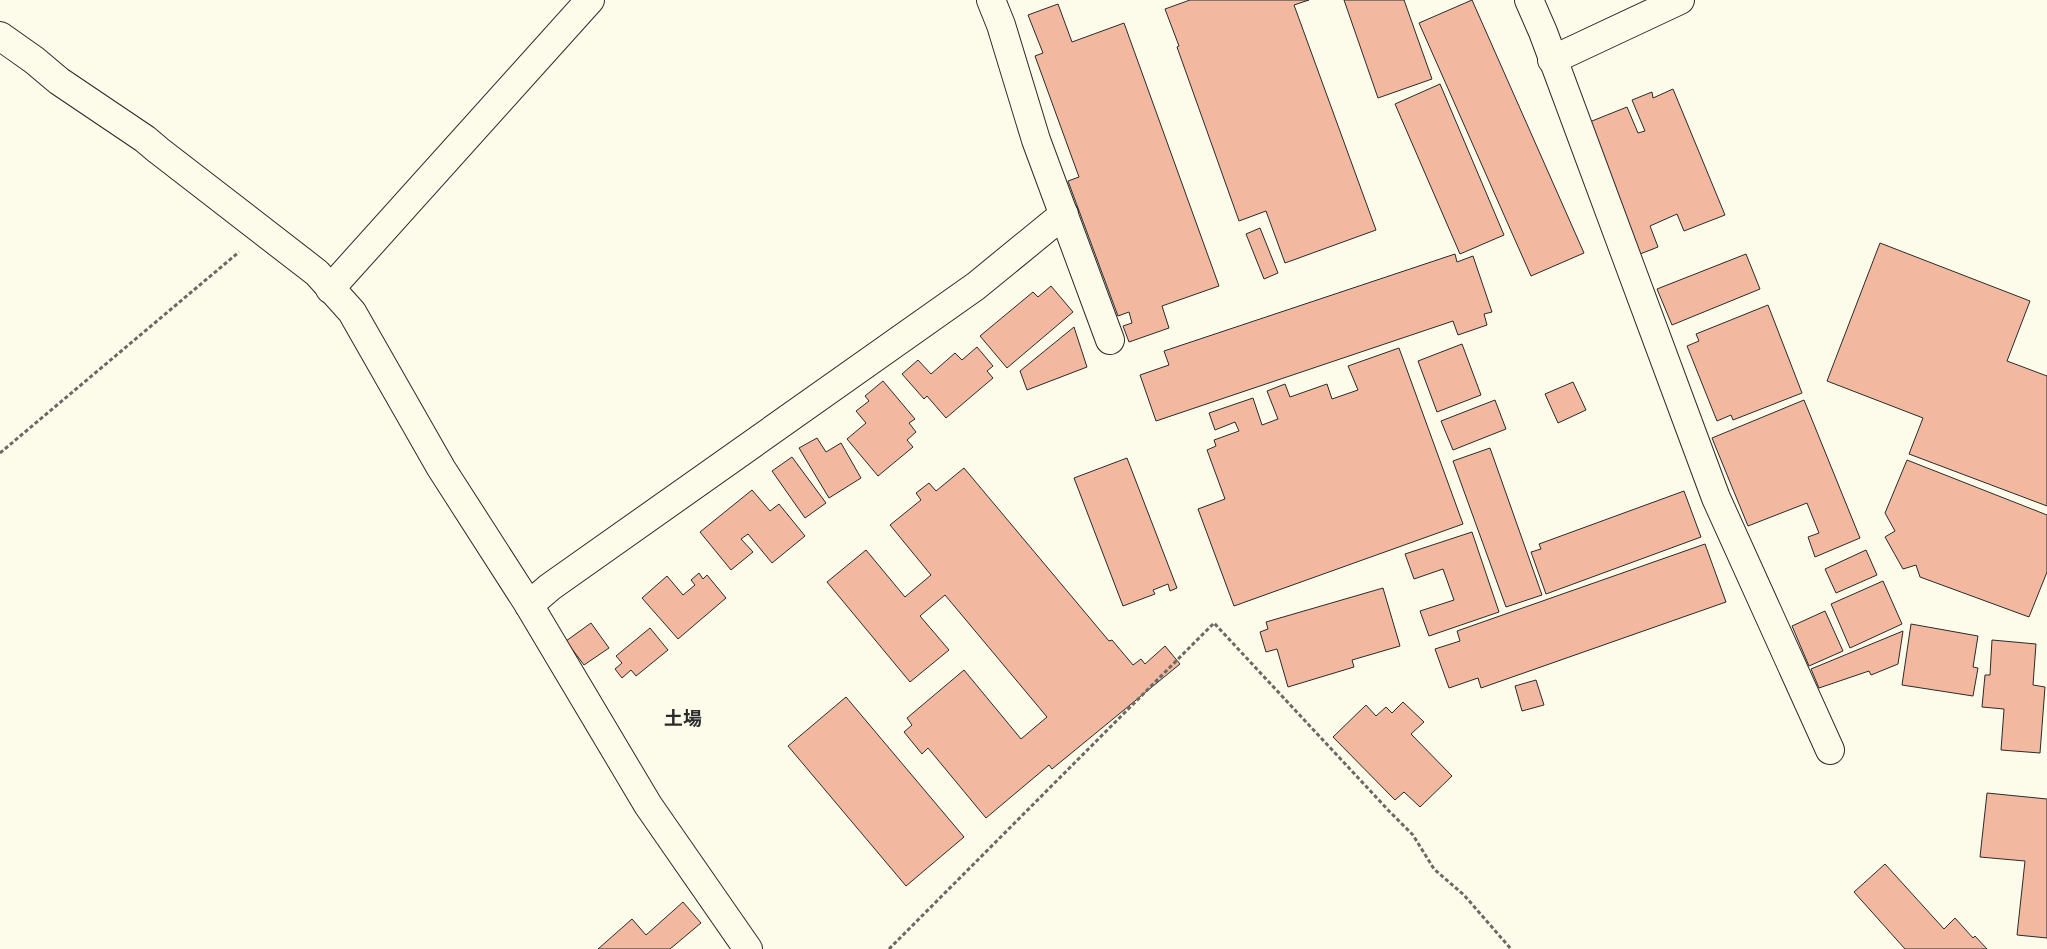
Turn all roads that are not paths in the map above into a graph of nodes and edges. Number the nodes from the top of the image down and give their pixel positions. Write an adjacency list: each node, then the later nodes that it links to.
1 (590, 0): 8 (street)
2 (991, 0): 7 (street)
3 (1529, 0): 6 (street)
4 (1680, 0): 6 (street)
5 (0, 36): 8 (street)
6 (1552, 60): 11 (street)
7 (1064, 214): 9 (street); 10 (street)
8 (330, 290): 10 (street)
9 (1110, 340)
10 (529, 605): 12 (street)
11 (1830, 750)
12 (748, 949)

